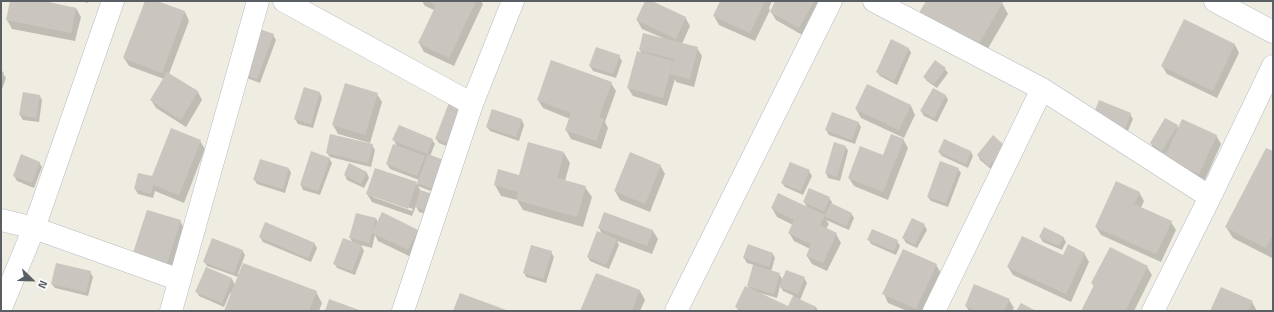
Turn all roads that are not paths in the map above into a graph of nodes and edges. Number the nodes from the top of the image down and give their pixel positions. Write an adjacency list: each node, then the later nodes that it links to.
1 (113, 1): 14 (street)
2 (258, 1): 15 (street)
3 (284, 1): 11 (street)
4 (513, 1): 11 (street)
5 (831, 1): 19 (street)
6 (874, 1): 10 (street)
7 (1215, 1): 8 (street)
8 (1273, 32)
9 (1273, 66): 12 (street)
10 (1042, 89): 12 (street); 20 (street)
11 (472, 104): 18 (street)
12 (1210, 197): 21 (street)
13 (1, 220): 14 (street)
14 (34, 228): 15 (street); 16 (street)
15 (180, 280): 17 (street)
16 (1, 308)
17 (171, 311)
18 (403, 311)
19 (676, 311)
20 (934, 311)
21 (1153, 311)

